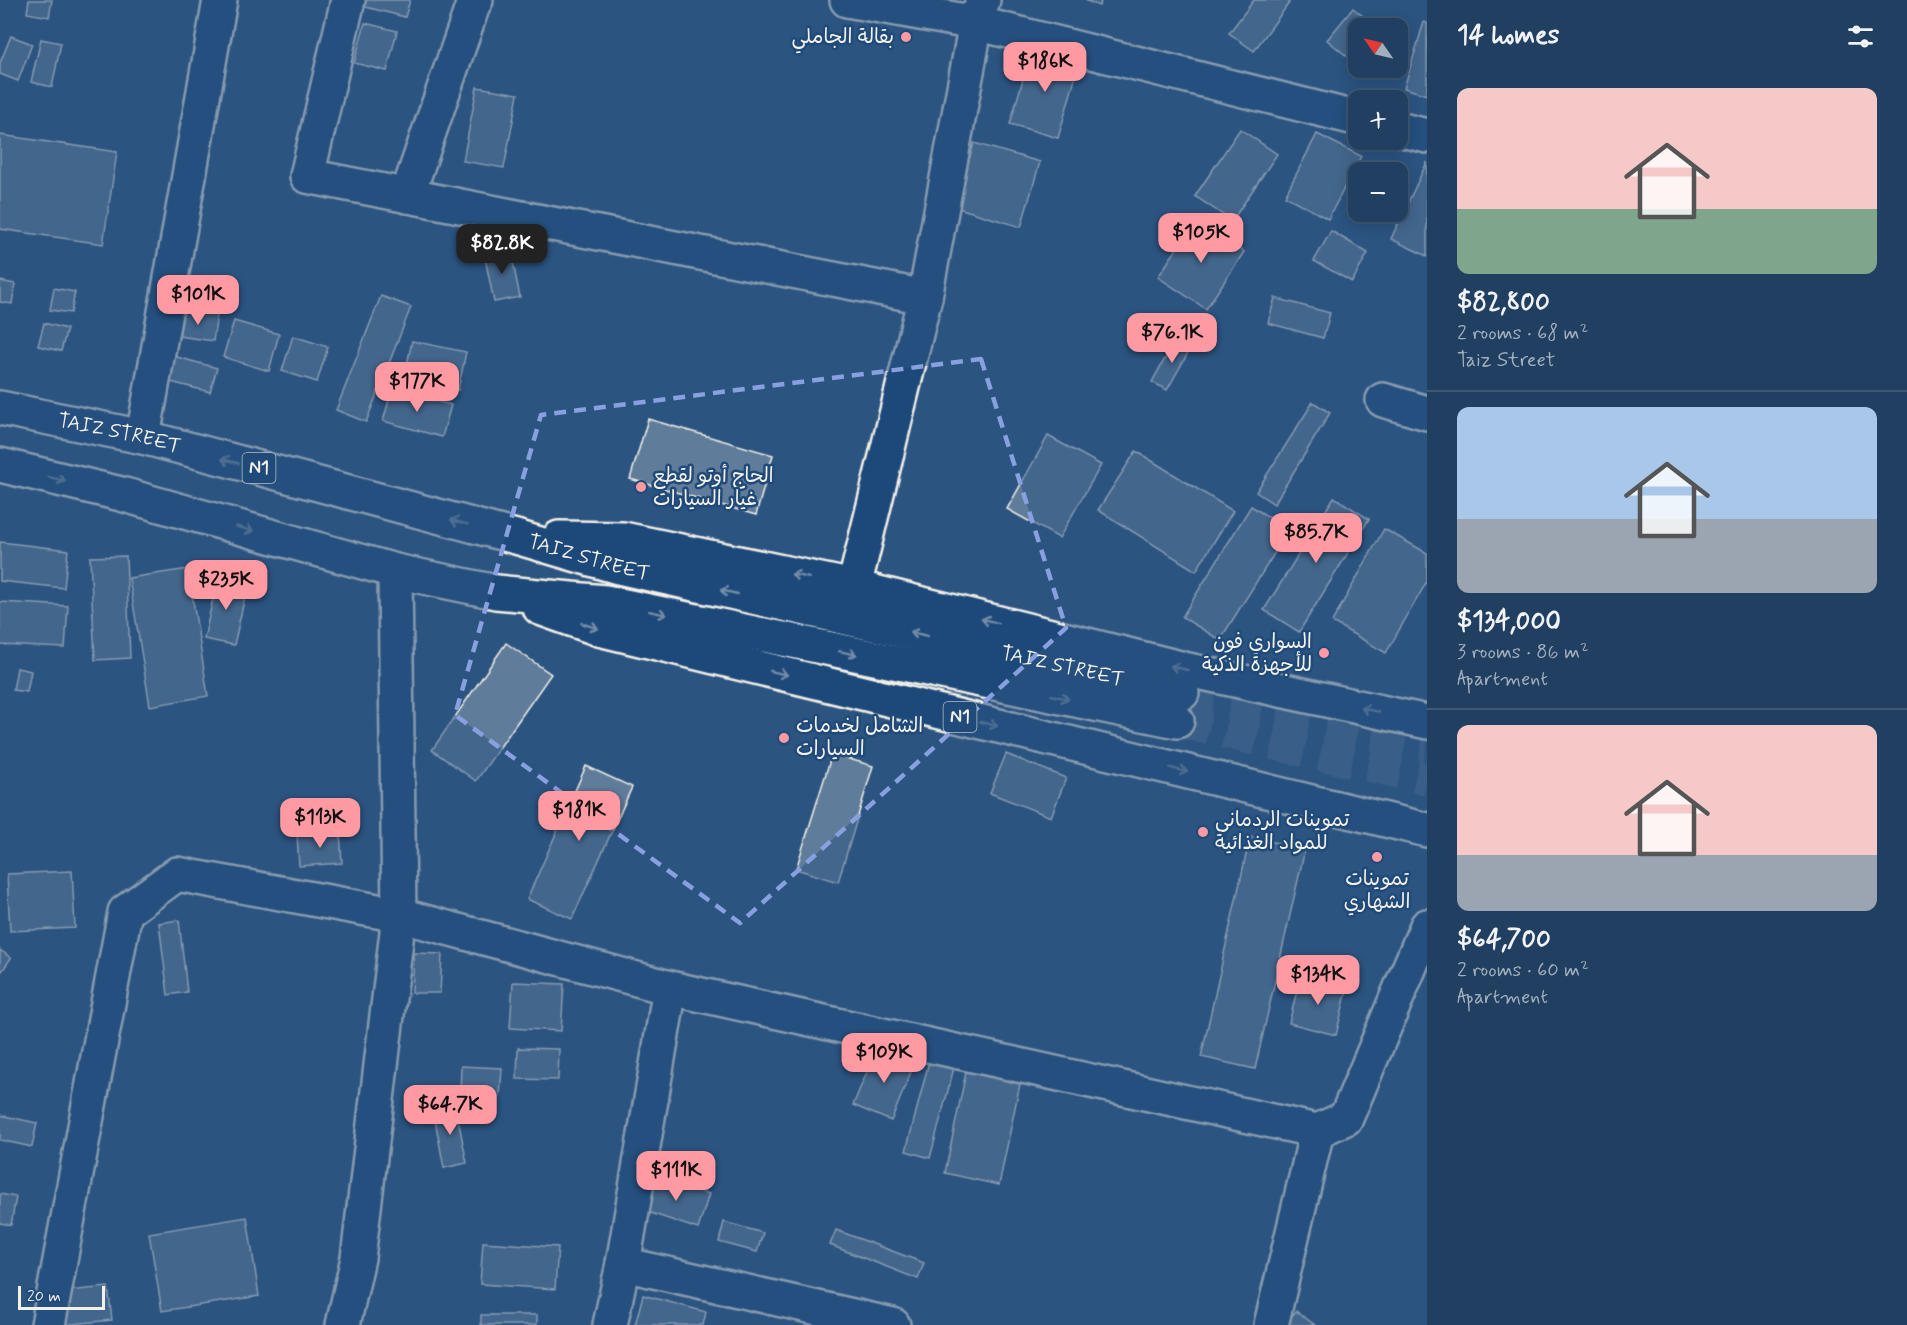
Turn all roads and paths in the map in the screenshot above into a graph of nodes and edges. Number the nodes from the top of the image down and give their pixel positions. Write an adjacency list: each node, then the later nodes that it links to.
1 (220, 0): 14 (main road)
2 (348, 0): 9 (main road)
3 (476, 0): 9 (main road)
4 (847, 0): 5 (main road)
5 (979, 11): 6 (main road); 10 (main road)
6 (1348, 116)
7 (1408, 131): 8 (main road)
8 (1427, 136)
9 (407, 196): 10 (main road)
10 (925, 297): 18 (main road)
11 (1383, 400): 13 (main road)
12 (0, 408): 14 (main road, TAIZ STREET / N1)
13 (1427, 413)
14 (142, 437): 16 (main road, TAIZ STREET / N1, one-way to 14)
15 (0, 465): 17 (main road, TAIZ STREET / N1, one-way to 17)
16 (516, 537): 18 (main road, N1, one-way to 16); 19 (main road, TAIZ STREET / N1, one-way to 16)
17 (395, 571): 19 (main road, TAIZ STREET / N1); 22 (main road)
18 (854, 587): 20 (main road, N1, one-way to 18)
19 (496, 592): 21 (main road, N1, one-way to 21)
20 (1427, 722)
21 (1427, 830)
22 (399, 915): 24 (main road); 27 (main road); 28 (main road)
23 (1427, 926): 25 (main road)
24 (670, 988): 25 (main road); 26 (main road)
25 (1317, 1131): 31 (main road)
26 (623, 1264): 29 (main road); 30 (main road)
27 (48, 1325)
28 (343, 1325)
29 (610, 1325)
30 (893, 1325)
31 (1271, 1325)

